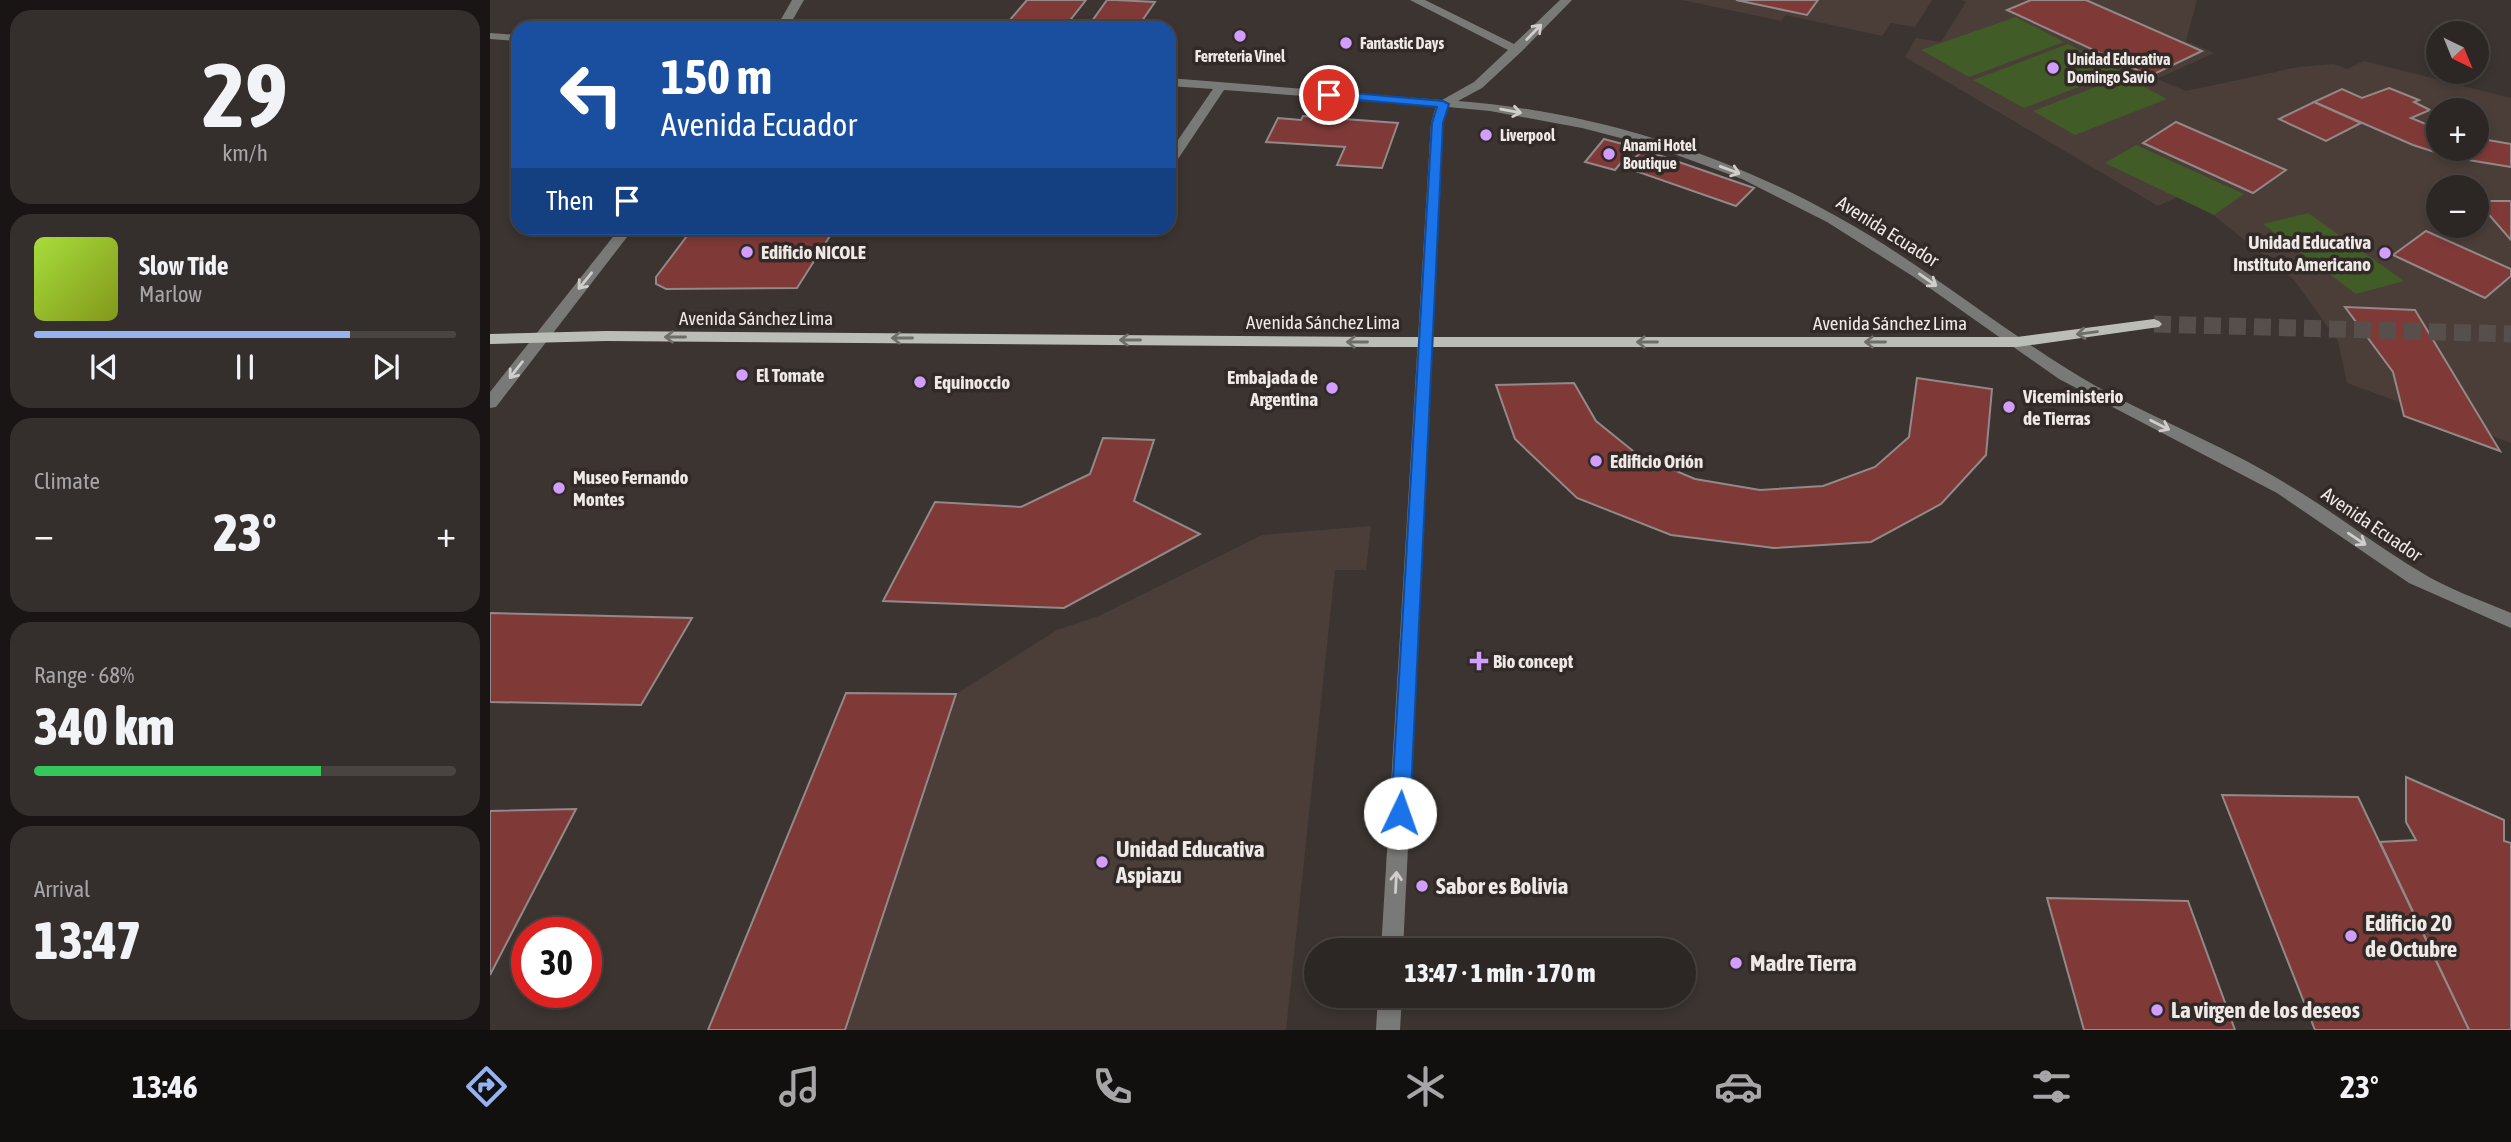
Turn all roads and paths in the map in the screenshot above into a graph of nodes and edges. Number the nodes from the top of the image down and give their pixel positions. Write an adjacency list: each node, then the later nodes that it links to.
1 (798, 0): 4 (street)
2 (1416, 0): 7 (street)
3 (1566, 0): 7 (street, one-way to 3)
4 (786, 21)
5 (490, 36): 6 (street)
6 (511, 38)
7 (1517, 50): 10 (street)
8 (1176, 83): 9 (street, Avenida Ecuador)
9 (1221, 86): 10 (street, Avenida Ecuador); 11 (street)
10 (1443, 104): 16 (street); 17 (street, Avenida Ecuador, one-way to 17)
11 (1176, 152)
12 (621, 235): 14 (street, one-way to 14)
13 (2154, 324): 17 (main road, Avenida Sánchez Lima, one-way to 17)
14 (541, 337): 15 (main road, Avenida Sánchez Lima); 16 (main road, Avenida Sánchez Lima, one-way to 14); 18 (street, one-way to 18)
15 (490, 339)
16 (1425, 341): 17 (main road, Avenida Sánchez Lima, one-way to 16); 20 (street, one-way to 16)
17 (2017, 342): 19 (street, Avenida Ecuador, one-way to 19)
18 (490, 403)
19 (2511, 621)
20 (1393, 938)
21 (1389, 1008): 22 (street)
22 (1388, 1030)

